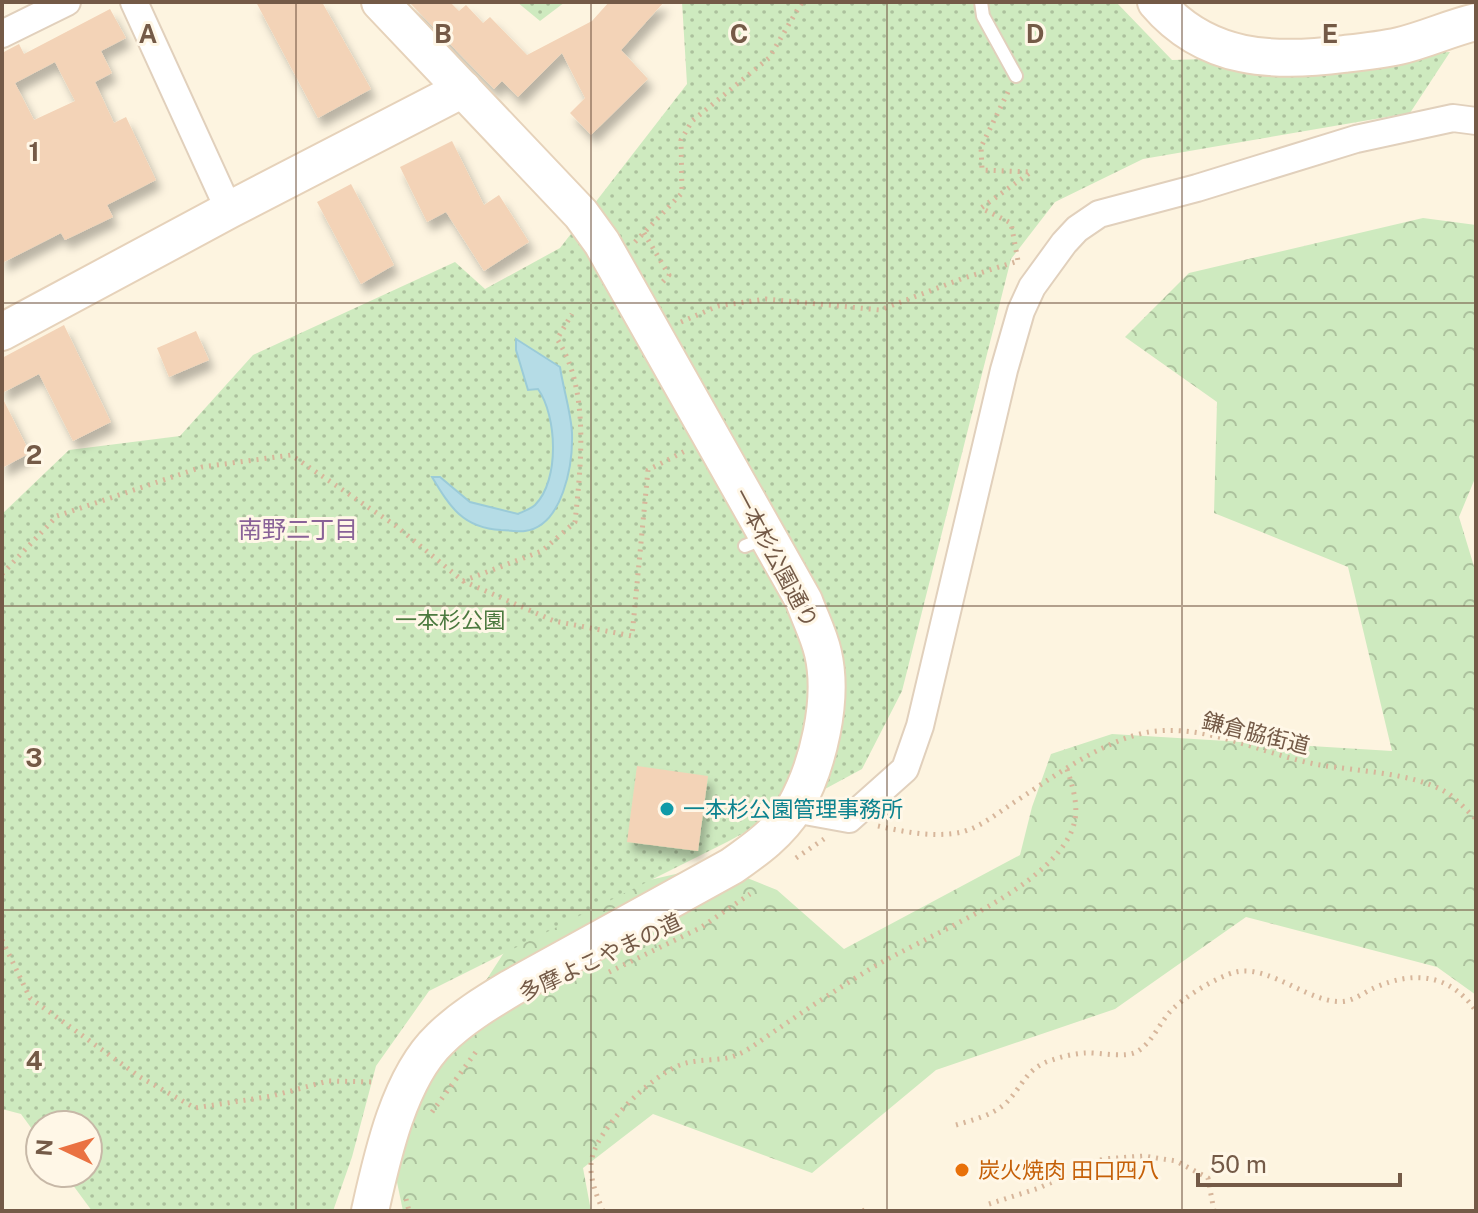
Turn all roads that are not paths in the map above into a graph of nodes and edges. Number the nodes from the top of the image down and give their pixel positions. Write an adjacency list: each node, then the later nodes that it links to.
1 (67, 2): 7 (street)
2 (134, 2): 11 (street)
3 (380, 2): 9 (street, 一本杉公園通り)
4 (981, 2): 8 (lane)
5 (1156, 2): 6 (street)
6 (1476, 22)
7 (2, 34)
8 (1016, 76)
9 (463, 89): 11 (street); 13 (street, 一本杉公園通り)
10 (1476, 121): 13 (street)
11 (229, 210): 12 (street)
12 (2, 332)
13 (794, 809): 14 (street, 一本杉公園通り)
14 (370, 1211)

